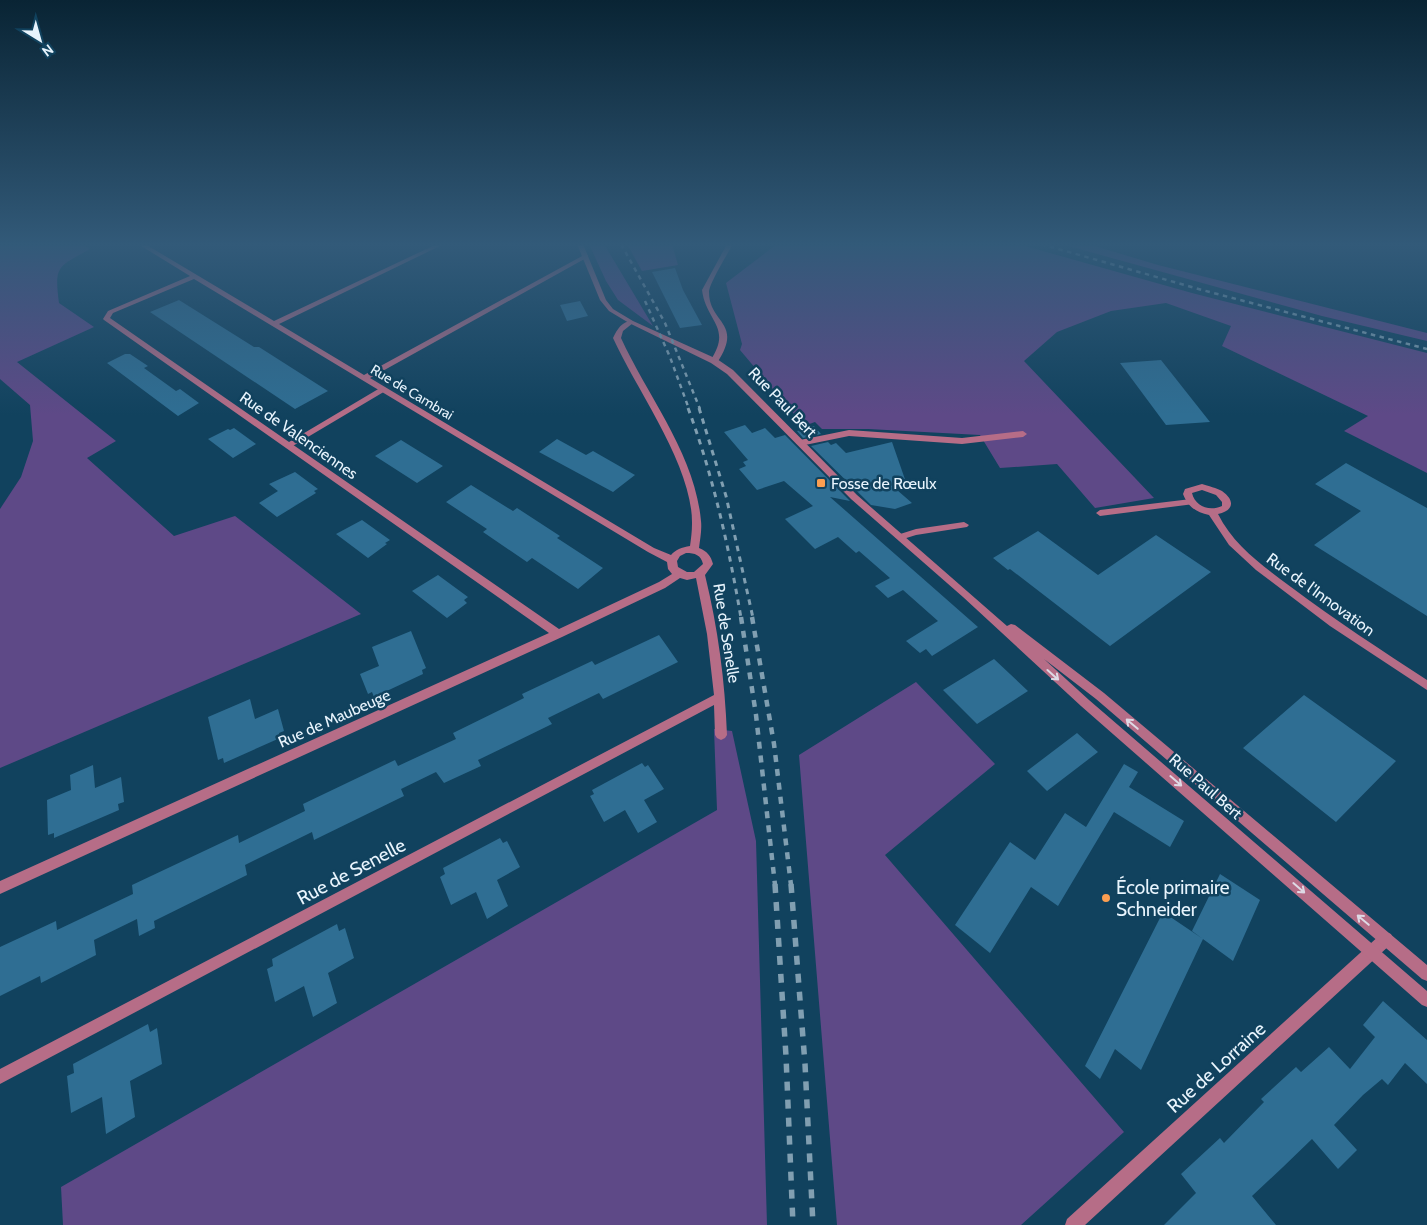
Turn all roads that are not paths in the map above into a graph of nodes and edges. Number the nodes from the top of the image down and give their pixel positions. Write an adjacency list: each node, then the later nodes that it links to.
1 (136, 301): 14 (street, Rue de Valenciennes)
2 (236, 301): 8 (street, Rue de Cambrai)
3 (321, 301): 8 (street)
4 (504, 301): 10 (street)
5 (604, 301): 7 (street, Rue Paul Bert)
6 (709, 301): 9 (street)
7 (631, 322): 9 (street, Rue Paul Bert); 20 (street)
8 (273, 324): 10 (street, Rue de Cambrai)
9 (714, 361): 13 (street, Rue Paul Bert)
10 (364, 378): 11 (street, Rue de Cambrai)
11 (384, 390): 14 (street); 21 (street, Rue de Cambrai)
12 (1023, 434): 13 (street)
13 (800, 443): 19 (street, Rue Paul Bert)
14 (288, 445): 25 (street, Rue de Valenciennes)
15 (1191, 502): 16 (street); 16 (street); 17 (street)
16 (1212, 512): 26 (street, Rue de l'Innovation)
17 (1100, 514)
18 (964, 525): 19 (street)
19 (900, 537): 24 (street, Rue Paul Bert)
20 (694, 550): 21 (street); 23 (street)
21 (672, 560): 22 (street)
22 (679, 574): 23 (street); 25 (street, Rue de Maubeuge)
23 (700, 574): 27 (street, Rue de Senelle)
24 (966, 594): 30 (street, Rue Paul Bert, one-way to 24); 31 (street, Rue Paul Bert, one-way to 31)
25 (558, 634): 29 (street, Rue de Maubeuge)
26 (1427, 686)
27 (720, 697): 28 (street, Rue de Senelle); 34 (street, Rue de Senelle)
28 (721, 735)
29 (0, 888)
30 (1386, 939): 31 (street, Rue de Lorraine); 32 (street, Rue Paul Bert)
31 (1372, 952): 33 (street, Rue Paul Bert); 35 (street, Rue de Lorraine)
32 (1427, 974)
33 (1427, 1000)
34 (0, 1077)
35 (1073, 1225)

